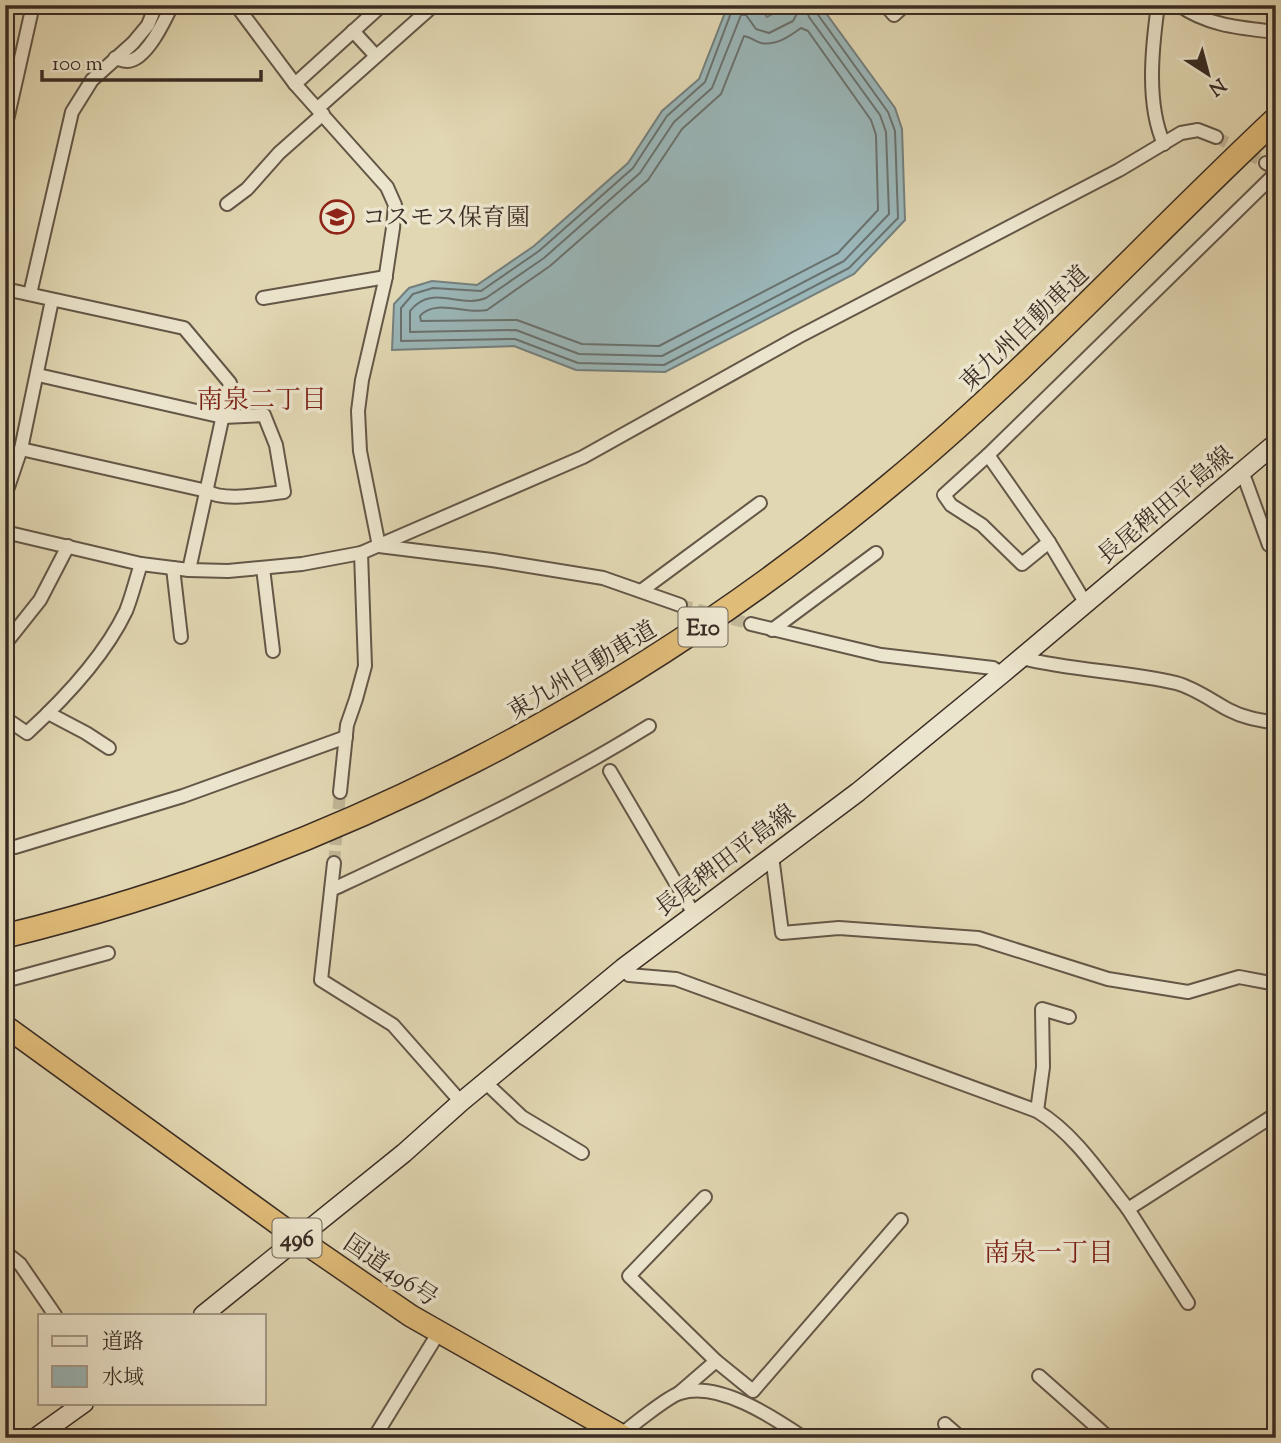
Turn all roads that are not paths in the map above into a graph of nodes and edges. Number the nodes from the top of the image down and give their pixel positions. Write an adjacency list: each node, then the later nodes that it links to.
1 (33, 5): 18 (street)
2 (156, 5): 14 (street)
3 (172, 5): 14 (street)
4 (236, 5): 15 (street)
5 (382, 5): 11 (street)
6 (435, 5): 13 (street)
7 (885, 5): 8 (street)
8 (905, 5)
9 (1158, 5): 20 (street)
10 (1179, 5): 12 (street)
11 (354, 31): 13 (street); 15 (street)
12 (1276, 32)
13 (376, 56): 16 (street)
14 (116, 58): 25 (street)
15 (295, 84): 16 (street)
16 (320, 111): 22 (street); 23 (street)
17 (1276, 120): 71 (highway, 東九州自動車道 / E10)
18 (5, 129)
19 (1216, 137): 20 (street)
20 (1164, 144): 41 (street)
21 (1272, 168): 32 (street)
22 (227, 204)
23 (386, 277): 26 (street); 41 (street)
24 (5, 289): 25 (street)
25 (30, 294): 27 (street)
26 (263, 298)
27 (52, 300): 28 (street); 29 (street)
28 (38, 375): 29 (street); 31 (street)
29 (223, 417): 34 (street); 34 (street)
30 (1276, 443): 33 (main road, 長尾稗田平島線)
31 (21, 449): 34 (street); 35 (street)
32 (988, 455): 38 (street); 38 (street)
33 (1242, 471): 39 (street); 49 (main road, 長尾稗田平島線)
34 (207, 491): 47 (street)
35 (5, 496)
36 (760, 503): 48 (street)
37 (5, 532): 40 (street)
38 (1049, 542): 49 (street)
39 (1269, 545)
40 (68, 546): 44 (street); 54 (street)
41 (379, 546): 42 (street); 48 (street)
42 (361, 553): 46 (street); 62 (street)
43 (876, 553): 52 (street)
44 (141, 564): 45 (street); 58 (street)
45 (173, 568): 47 (street); 53 (street)
46 (263, 568): 47 (street); 55 (street)
47 (189, 570)
48 (641, 592): 50 (street)
49 (1086, 604): 56 (main road, 長尾稗田平島線)
50 (680, 605)
51 (751, 624): 52 (street)
52 (772, 630): 57 (street)
53 (181, 637)
54 (5, 644)
55 (273, 651)
56 (1022, 658): 57 (main road, 長尾稗田平島線); 60 (street)
57 (1002, 674): 67 (main road, 長尾稗田平島線)
58 (48, 713): 59 (street); 63 (street)
59 (5, 718)
60 (1276, 723)
61 (649, 726): 69 (street)
62 (346, 737): 65 (street); 66 (street)
63 (109, 748)
64 (610, 771): 70 (street)
65 (340, 792)
66 (15, 847)
67 (772, 856): 70 (main road, 長尾稗田平島線); 75 (street)
68 (334, 863): 69 (street)
69 (331, 890): 79 (street)
70 (694, 914): 73 (main road, 長尾稗田平島線)
71 (5, 936)
72 (108, 953): 74 (street)
73 (623, 968): 78 (main road, 長尾稗田平島線); 80 (street)
74 (5, 981)
75 (1276, 984)
76 (1069, 1017): 80 (street)
77 (5, 1026): 86 (highway, 国道496号 / 496)
78 (485, 1082): 79 (main road, 長尾稗田平島線); 82 (street)
79 (461, 1102): 86 (main road, 長尾稗田平島線)
80 (1037, 1111): 84 (street)
81 (1276, 1114): 84 (street)
82 (582, 1153)
83 (705, 1197): 92 (street)
84 (1128, 1209): 88 (street)
85 (901, 1220): 92 (street)
86 (299, 1239): 90 (main road, 長尾稗田平島線); 91 (highway, 国道496号 / 496)
87 (5, 1252): 89 (street)
88 (1188, 1303)
89 (53, 1314)
90 (204, 1314)
91 (439, 1332): 97 (highway, 国道496号 / 496); 99 (street)
92 (716, 1361): 94 (street)
93 (1039, 1376): 102 (street)
94 (679, 1393): 97 (street); 100 (street)
95 (83, 1404): 98 (main road)
96 (945, 1424): 101 (street)
97 (622, 1437)
98 (35, 1438)
99 (374, 1438)
100 (804, 1438)
101 (961, 1438)
102 (1109, 1438)

